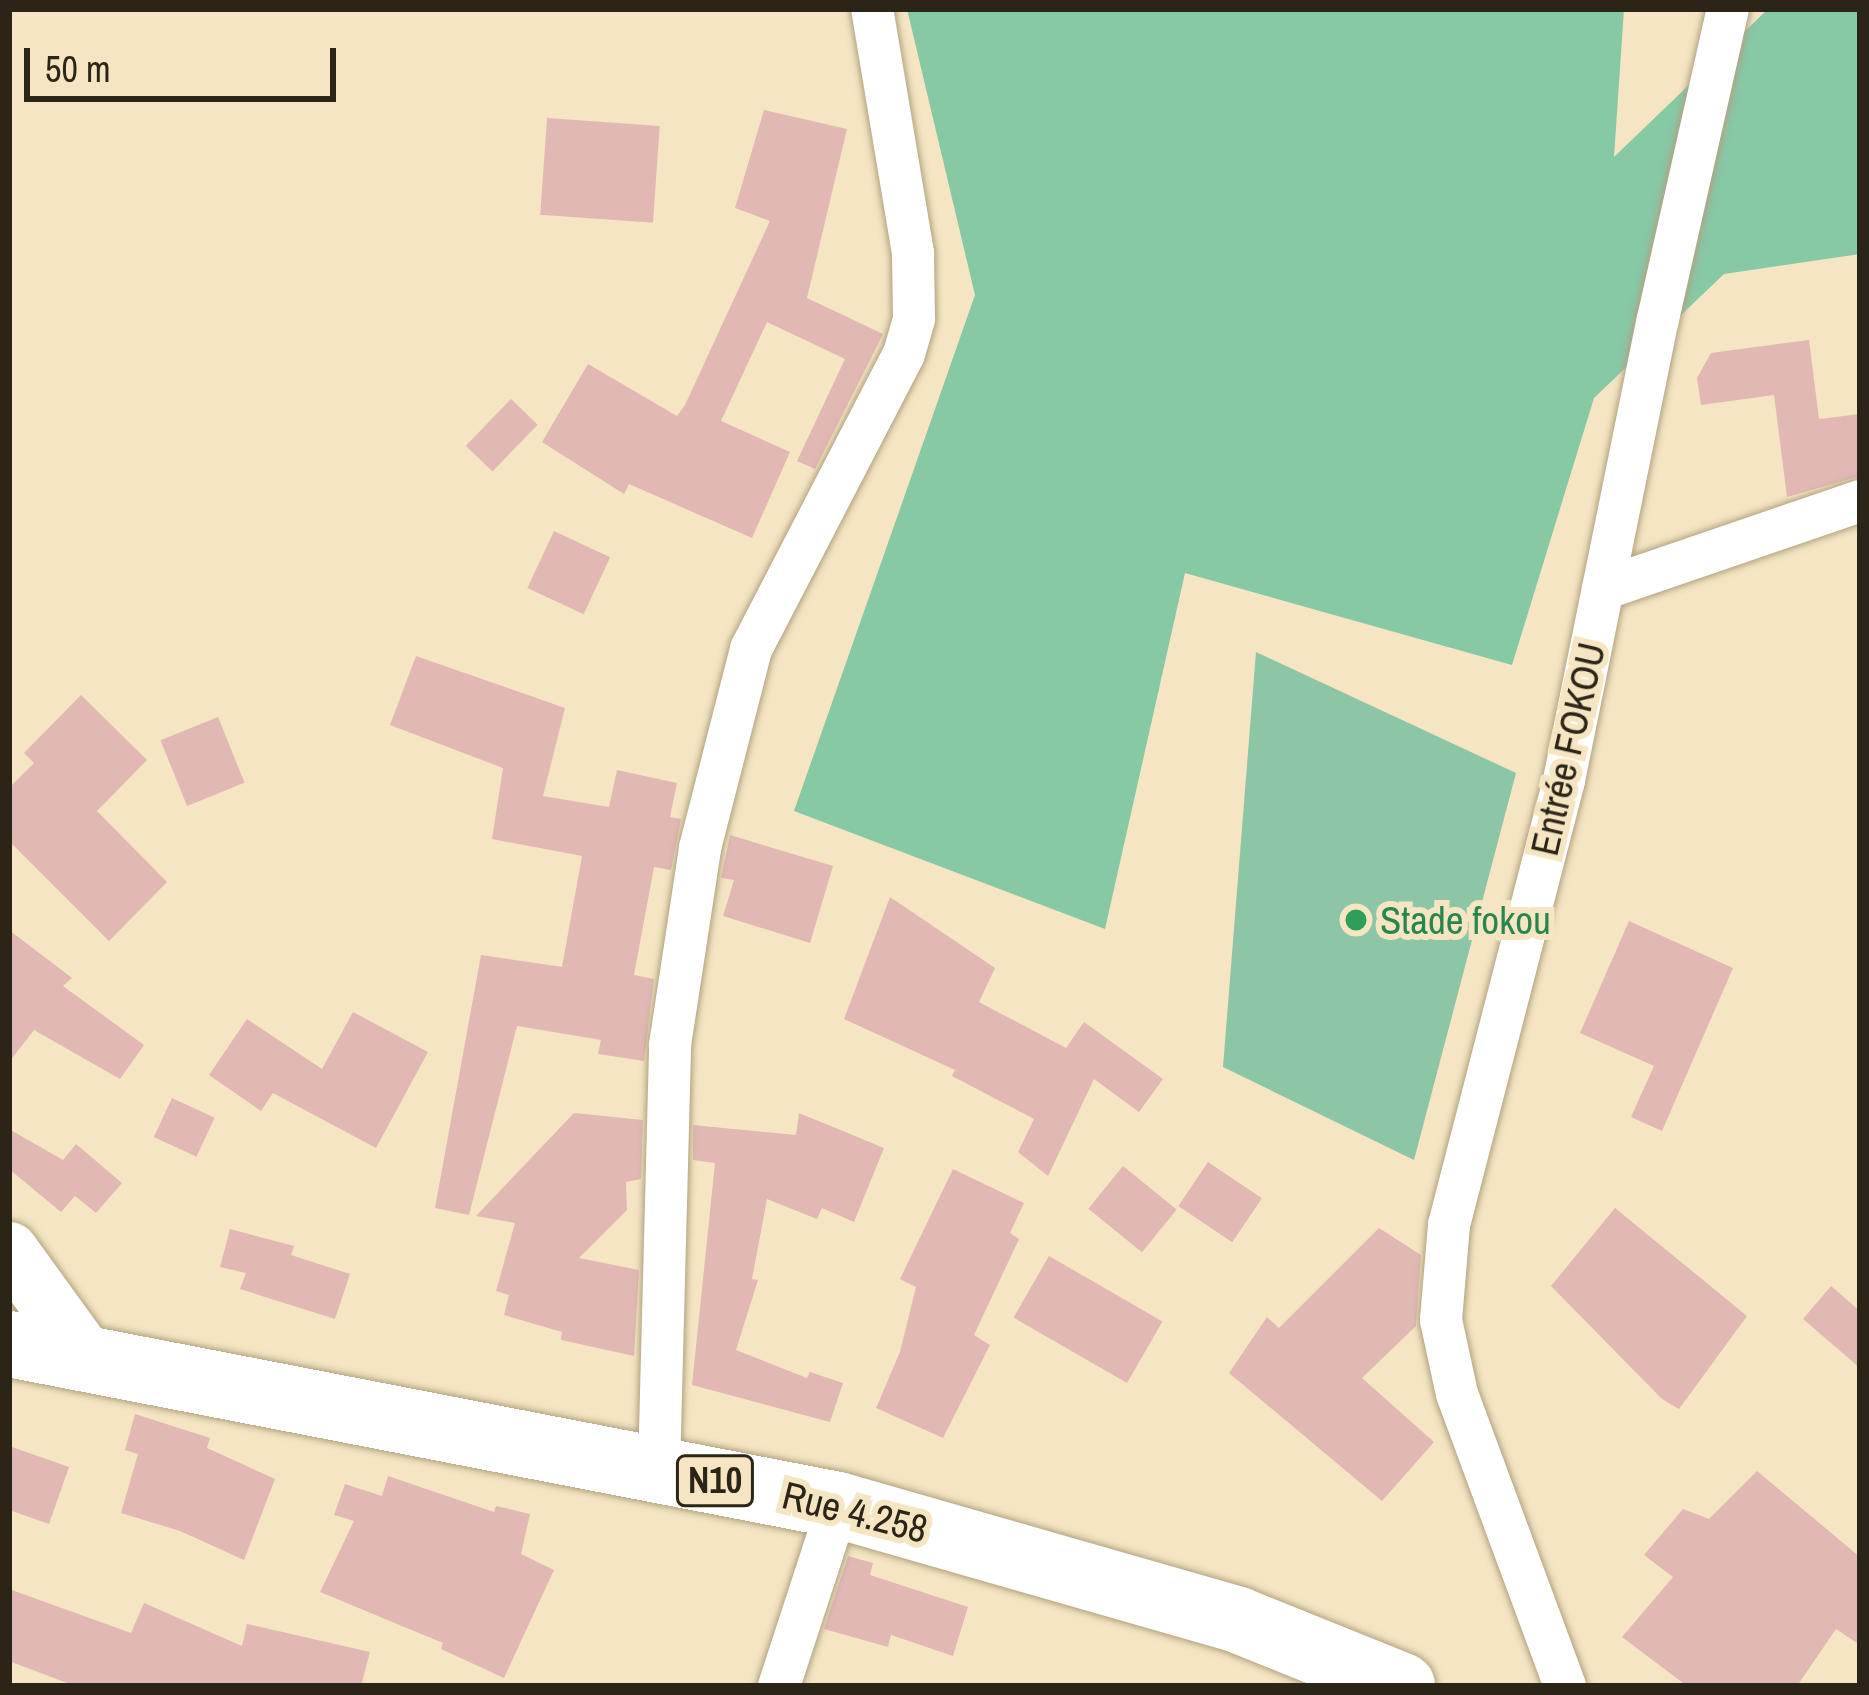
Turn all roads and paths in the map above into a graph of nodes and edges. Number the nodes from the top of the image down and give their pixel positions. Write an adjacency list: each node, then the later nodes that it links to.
1 (872, 9): 8 (street)
2 (1728, 9): 4 (street, Entrée FOKOU)
3 (1860, 502): 4 (street)
4 (1603, 589): 12 (street, Entrée FOKOU)
5 (9, 1250): 7 (main road)
6 (9, 1344): 7 (highway, Rue 4.258 / N10)
7 (88, 1359): 8 (highway, Rue 4.258 / N10)
8 (659, 1470): 9 (highway, Rue 4.258 / N10)
9 (838, 1505): 10 (street); 11 (highway, Rue 4.258 / N10)
10 (779, 1686)
11 (1402, 1686)
12 (1565, 1686)

